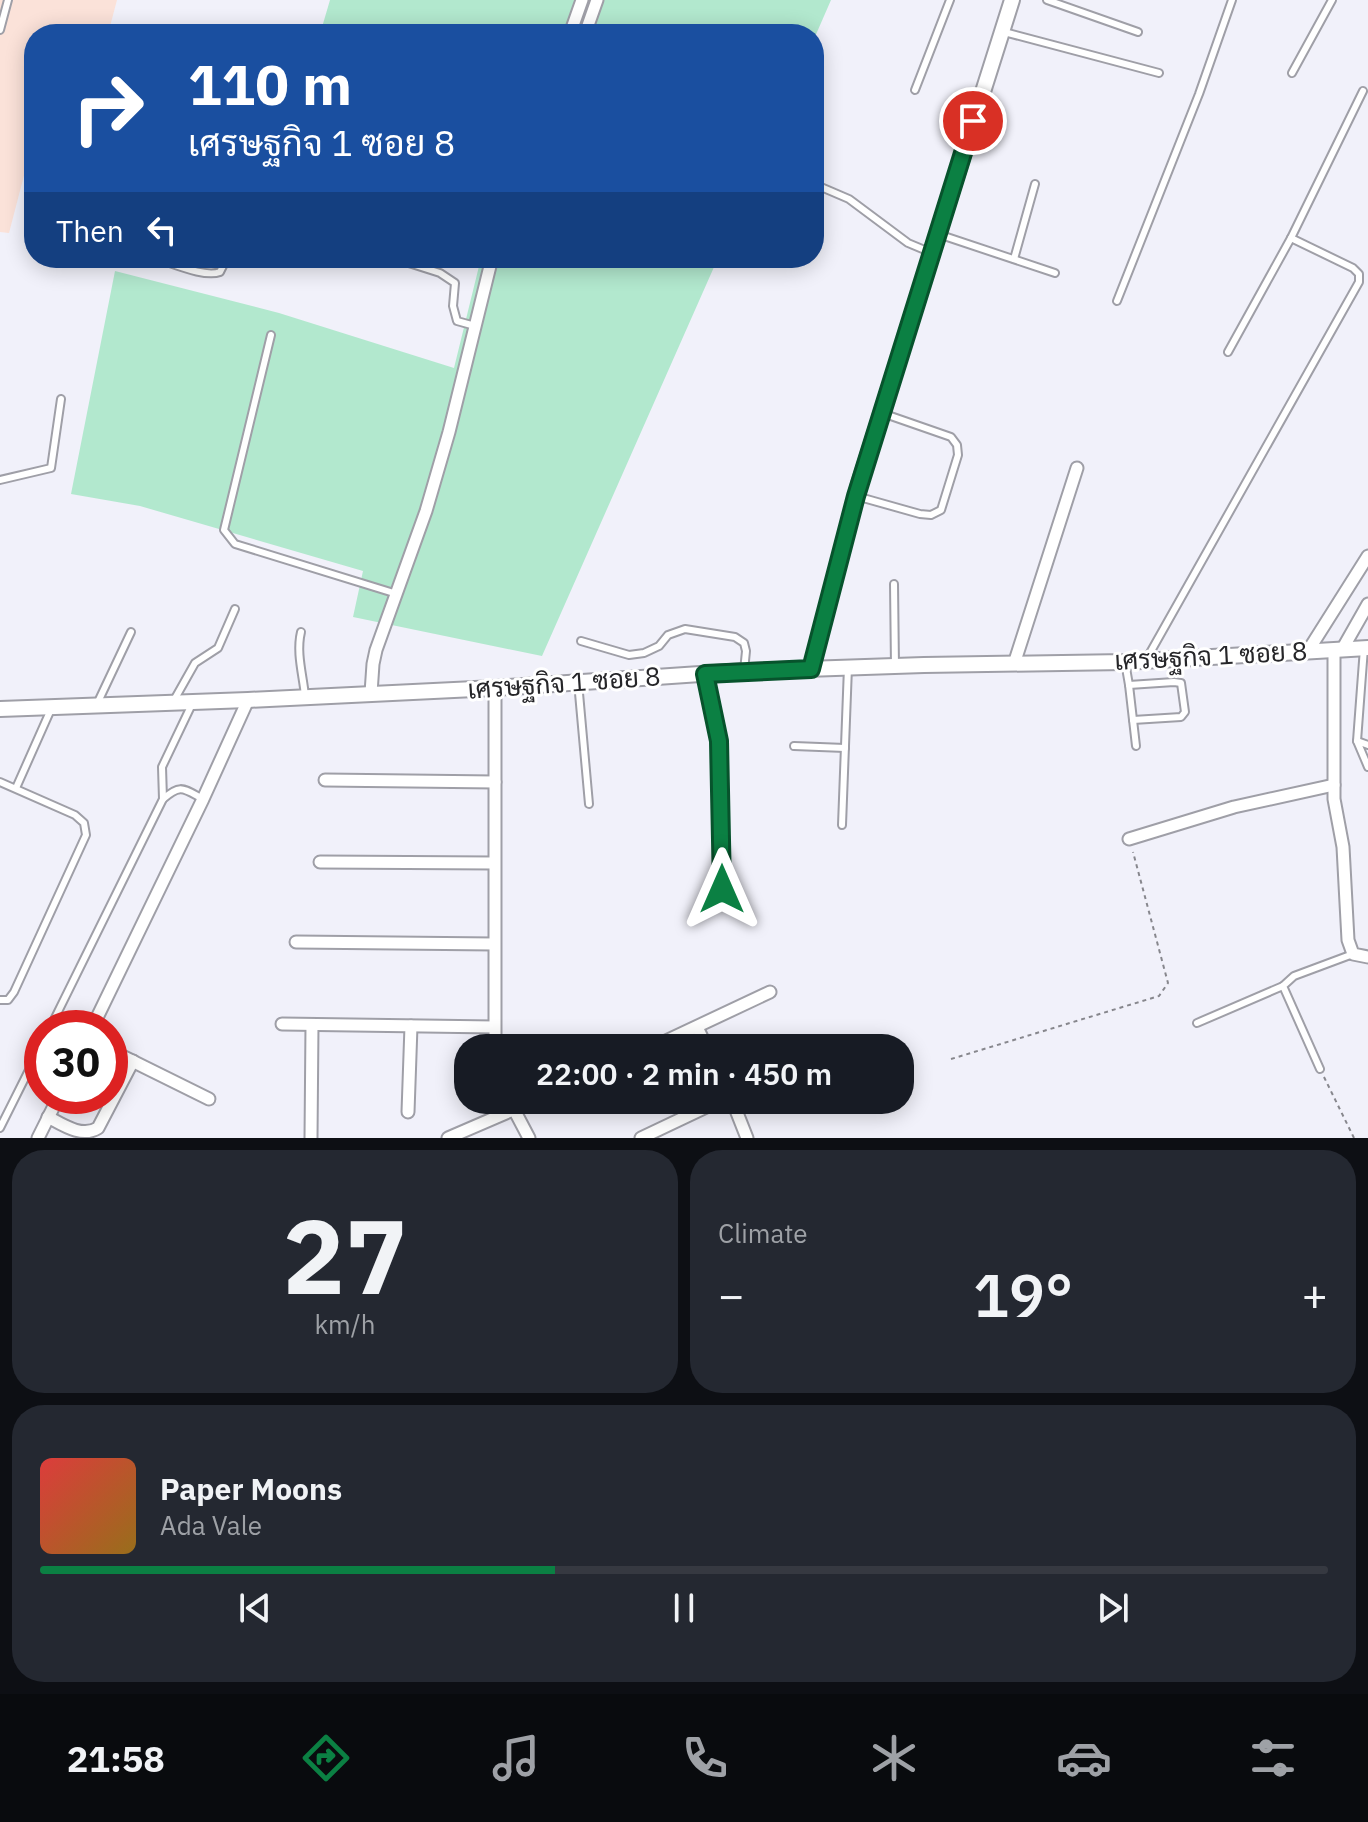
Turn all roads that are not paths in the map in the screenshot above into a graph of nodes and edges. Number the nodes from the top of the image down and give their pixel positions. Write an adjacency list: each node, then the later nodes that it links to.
1 (8, 0): 11 (lane)
2 (582, 0): 9 (street)
3 (597, 0): 10 (street)
4 (950, 0): 16 (lane)
5 (1012, 0): 12 (street)
6 (1047, 0): 13 (lane)
7 (1232, 0): 29 (lane)
8 (1332, 0): 15 (lane)
9 (574, 24)
10 (589, 24)
11 (0, 30)
12 (1002, 31): 14 (lane); 20 (street)
13 (1138, 32)
14 (1159, 73)
15 (1292, 73)
16 (915, 90)
17 (1363, 91): 21 (lane)
18 (1035, 184): 23 (lane)
19 (824, 188): 22 (lane)
20 (938, 234): 22 (street); 23 (lane)
21 (1291, 238): 32 (lane); 49 (lane)
22 (932, 253): 34 (street)
23 (1014, 259): 28 (lane)
24 (190, 268): 25 (lane)
25 (222, 268)
26 (424, 268): 30 (lane)
27 (490, 268): 30 (street)
28 (1055, 273)
29 (1117, 301)
30 (475, 326): 40 (street)
31 (271, 335): 40 (lane)
32 (1228, 352)
33 (61, 399): 36 (lane)
34 (882, 413): 37 (street); 37 (lane)
35 (1077, 468): 51 (street)
36 (0, 480)
37 (856, 496): 54 (street)
38 (1368, 556): 48 (street)
39 (894, 584): 53 (lane)
40 (397, 594): 60 (street)
41 (1368, 604): 47 (street)
42 (235, 609): 64 (lane)
43 (131, 632): 65 (lane)
44 (301, 632): 61 (lane)
45 (581, 641): 55 (lane)
46 (1366, 648): 47 (street, เศรษฐกิจ 1 ซอย 8); 69 (lane)
47 (1339, 649): 48 (street, เศรษฐกิจ 1 ซอย 8); 78 (street)
48 (1308, 651): 49 (street, เศรษฐกิจ 1 ซอย 8)
49 (1146, 660): 50 (street, เศรษฐกิจ 1 ซอย 8)
50 (1125, 662): 51 (street, เศรษฐกิจ 1 ซอย 8); 58 (lane)
51 (1014, 664): 53 (street, เศรษฐกิจ 1 ซอย 8)
52 (848, 667): 53 (street, เศรษฐกิจ 1 ซอย 8); 54 (street, เศรษฐกิจ 1 ซอย 8); 73 (lane)
53 (895, 667)
54 (811, 669): 55 (street, เศรษฐกิจ 1 ซอย 8)
55 (744, 671): 56 (street, เศรษฐกิจ 1 ซอย 8)
56 (705, 674): 57 (street, เศรษฐกิจ 1 ซอย 8); 87 (street)
57 (578, 682): 59 (street, เศรษฐกิจ 1 ซอย 8); 82 (lane)
58 (1129, 685): 68 (lane); 68 (lane)
59 (495, 688): 60 (street, เศรษฐกิจ 1 ซอย 8); 77 (street)
60 (371, 693): 61 (street, เศรษฐกิจ 1 ซอย 8)
61 (305, 696): 62 (street, เศรษฐกิจ 1 ซอย 8)
62 (248, 700): 63 (street, เศรษฐกิจ 1 ซอย 8); 81 (street)
63 (193, 701): 64 (street, เศรษฐกิจ 1 ซอย 8); 80 (lane)
64 (173, 702): 65 (street, เศรษฐกิจ 1 ซอย 8)
65 (97, 704): 66 (street, เศรษฐกิจ 1 ซอย 8)
66 (52, 706): 67 (street, เศรษฐกิจ 1 ซอย 8); 79 (lane)
67 (0, 709)
68 (1133, 720): 72 (lane)
69 (1357, 741): 70 (lane); 74 (lane)
70 (1368, 745)
71 (794, 746): 73 (lane)
72 (1136, 746)
73 (845, 748): 83 (lane)
74 (1368, 767)
75 (325, 780): 77 (street)
76 (0, 782): 79 (lane)
77 (495, 782): 86 (street)
78 (1334, 785): 84 (street); 90 (street)
79 (16, 788): 94 (lane)
80 (163, 799): 81 (lane); 95 (lane)
81 (203, 799): 96 (street)
82 (589, 804)
83 (842, 825)
84 (1129, 839)
85 (320, 862): 86 (street)
86 (494, 863): 89 (street)
87 (722, 889)
88 (296, 942): 89 (street)
89 (494, 944): 101 (street)
90 (1353, 954): 91 (street); 92 (lane)
91 (1368, 957)
92 (1283, 986): 97 (lane); 108 (lane)
93 (770, 992): 102 (street)
94 (0, 1000)
95 (59, 1010)
96 (101, 1010)
97 (1197, 1023)
98 (282, 1024): 99 (street)
99 (312, 1025): 100 (street); 120 (street)
100 (411, 1026): 101 (street); 111 (street)
101 (494, 1027): 103 (street)
102 (697, 1027): 104 (street); 105 (street)
103 (494, 1034)
104 (682, 1034)
105 (700, 1034)
106 (128, 1059): 107 (street)
107 (133, 1061): 110 (street); 117 (street)
108 (1320, 1069)
109 (24, 1080): 118 (lane)
110 (209, 1099)
111 (408, 1112)
112 (50, 1114): 117 (street)
113 (495, 1114): 121 (street)
114 (517, 1114): 122 (street)
115 (692, 1114): 123 (street)
116 (738, 1114): 124 (street)
117 (48, 1117): 119 (street)
118 (0, 1128)
119 (38, 1138)
120 (311, 1138)
121 (448, 1138)
122 (529, 1138)
123 (641, 1138)
124 (747, 1138)

